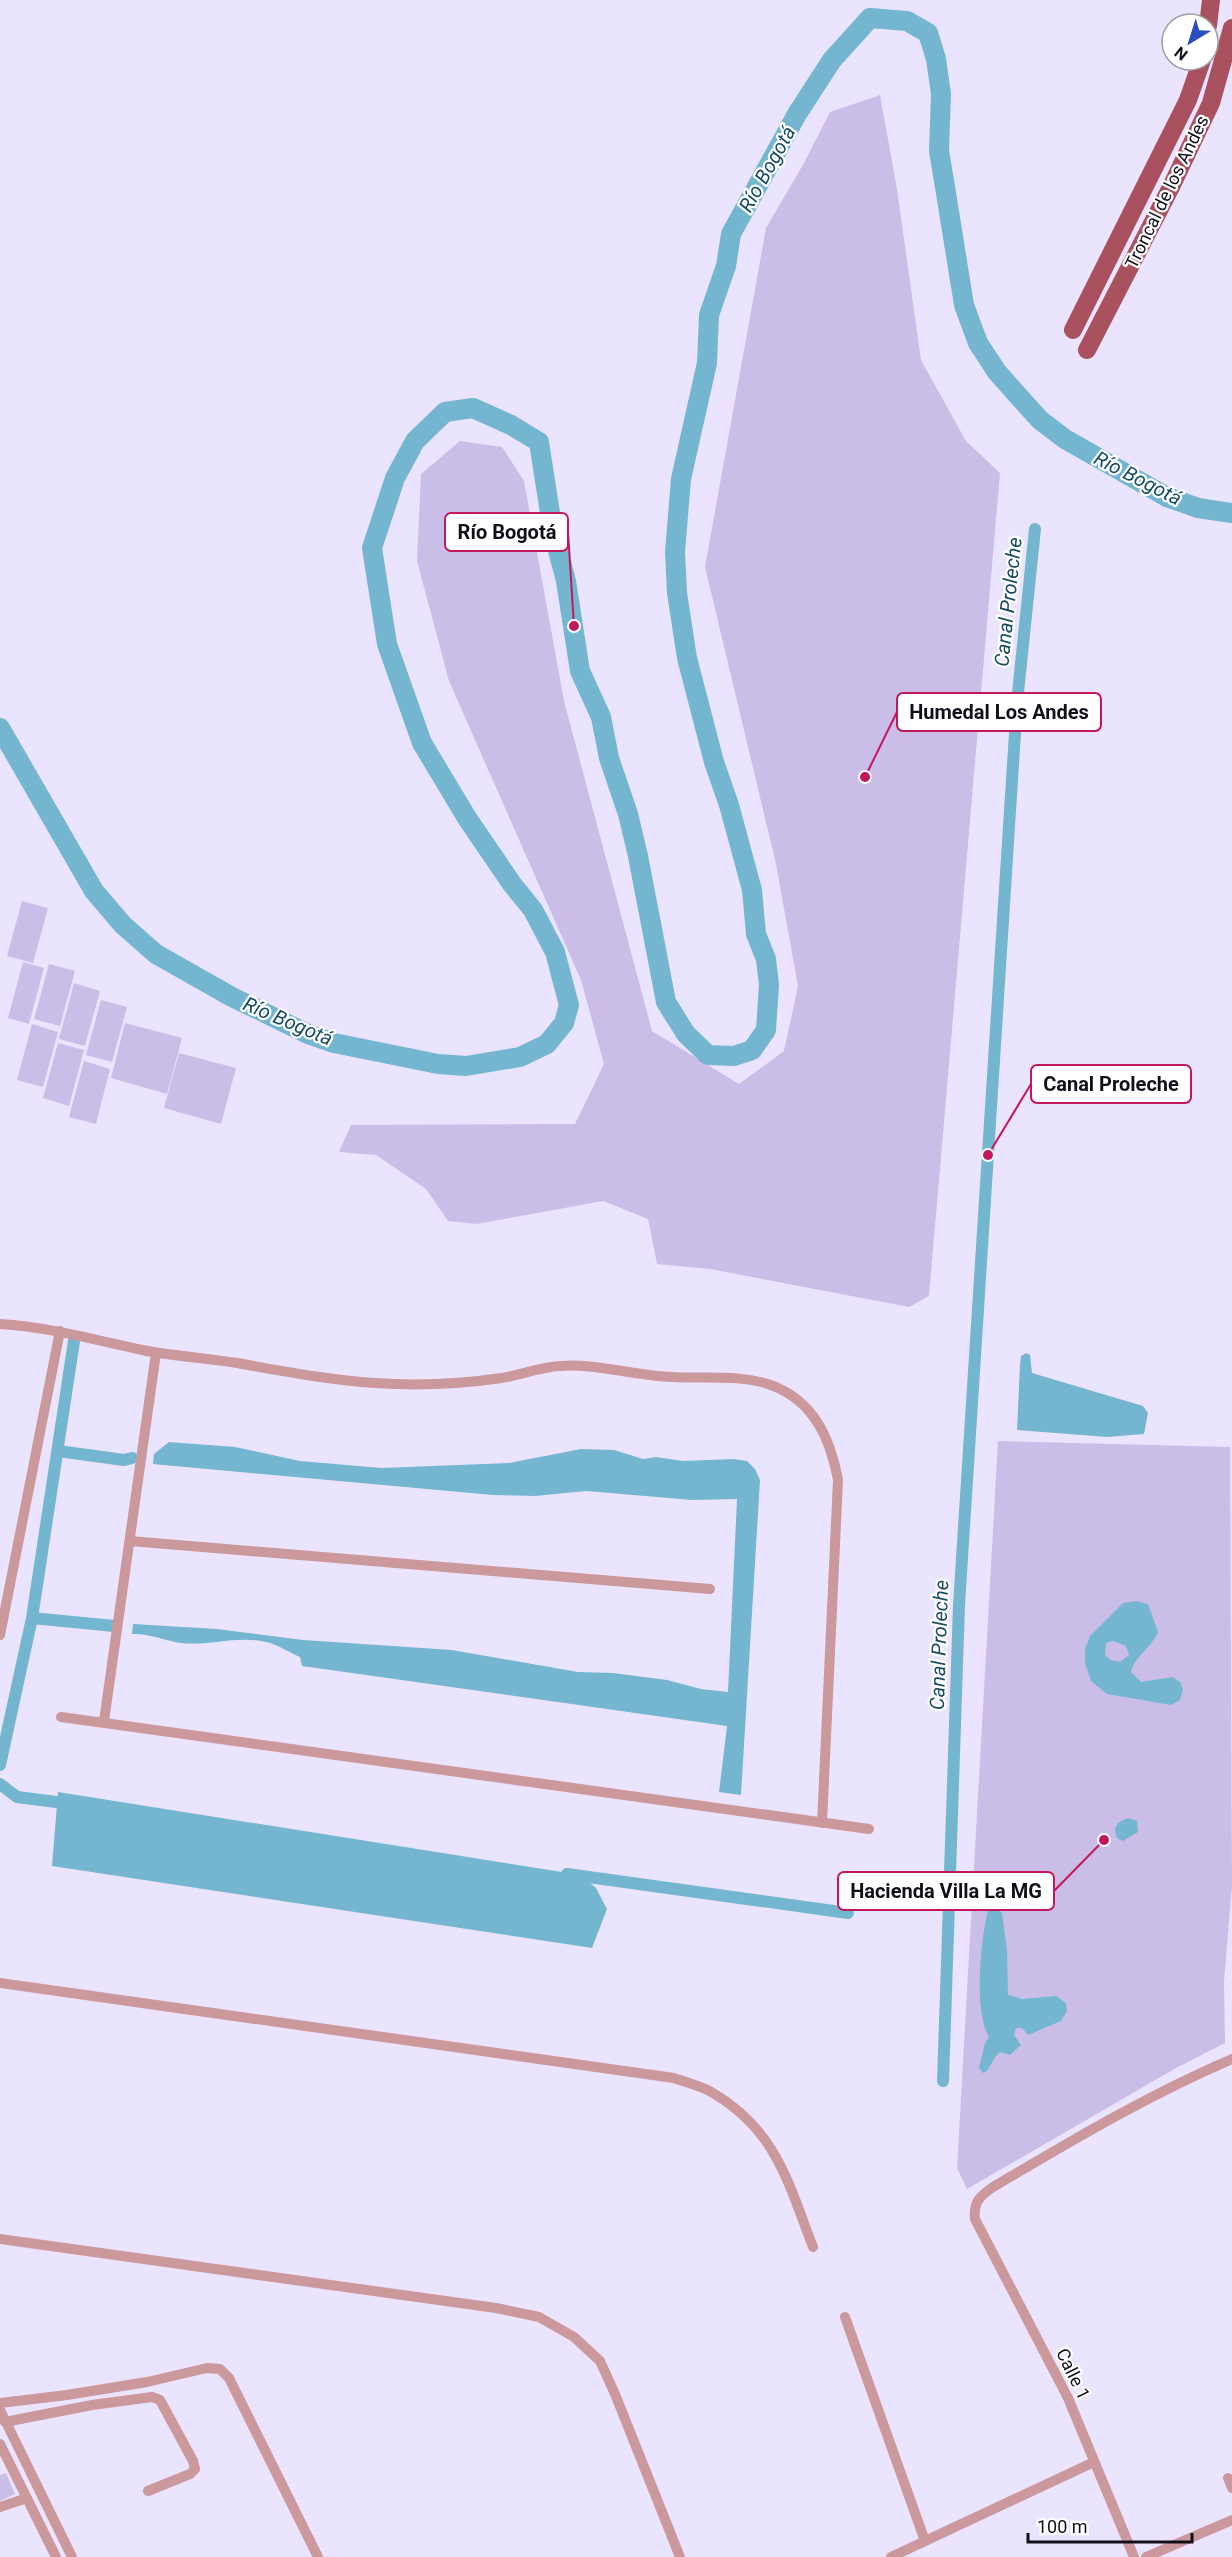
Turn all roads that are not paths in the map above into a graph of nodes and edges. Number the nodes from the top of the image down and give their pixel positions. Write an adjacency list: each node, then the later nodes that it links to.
1 (1232, 28): 4 (main road, Troncal de los Andes)
2 (1198, 72): 3 (main road, Troncal de los Andes)
3 (1073, 330)
4 (1087, 350)
5 (0, 1324): 6 (street)
6 (60, 1331): 7 (street); 10 (street)
7 (156, 1353): 8 (street); 13 (street)
8 (129, 1541): 9 (street); 12 (street)
9 (710, 1589)
10 (0, 1635)
11 (61, 1717): 12 (street)
12 (104, 1721): 13 (street)
13 (822, 1823): 14 (street)
14 (869, 1829)
15 (0, 1983): 18 (street)
16 (1232, 2059): 24 (street, Calle 1)
17 (0, 2239): 35 (street)
18 (813, 2247)
19 (845, 2317): 31 (street)
20 (0, 2403): 34 (street)
21 (0, 2410): 22 (street)
22 (5, 2422): 27 (street); 33 (street)
23 (0, 2444): 25 (street)
24 (1094, 2462): 31 (street); 37 (street, Calle 1)
25 (10, 2464): 26 (street); 28 (street)
26 (0, 2469)
27 (148, 2491)
28 (27, 2498): 29 (street); 32 (street)
29 (0, 2507)
30 (1232, 2520): 38 (street)
31 (925, 2541): 36 (street)
32 (56, 2557)
33 (72, 2557)
34 (318, 2557)
35 (680, 2557)
36 (891, 2557)
37 (1134, 2557)
38 (1146, 2557)

